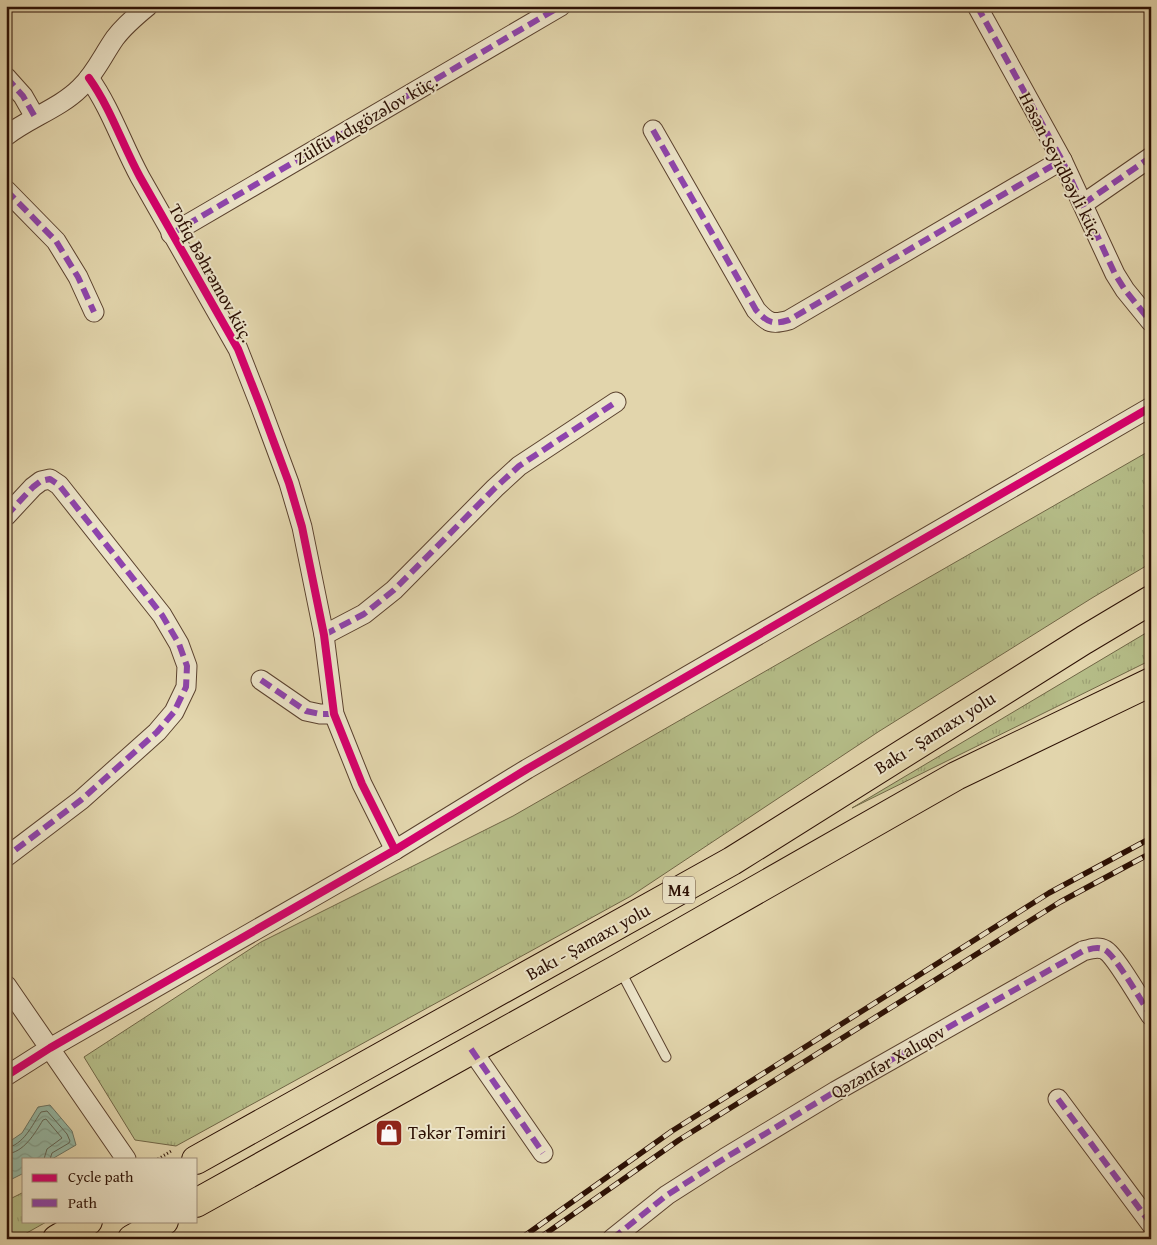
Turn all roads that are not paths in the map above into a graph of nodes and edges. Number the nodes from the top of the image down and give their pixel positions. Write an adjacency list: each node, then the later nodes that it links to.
1 (148, 6): 5 (street)
2 (561, 6): 13 (street, Zülfü Adıgözəlov küç.)
3 (977, 6): 10 (street, Həsən Seyidbəyli küç.)
4 (6, 77): 6 (street)
5 (89, 78): 6 (street); 13 (street, Tofiq Bəhrəmov küç.)
6 (35, 117): 8 (street)
7 (653, 130): 10 (street)
8 (6, 136)
9 (1151, 157): 12 (street)
10 (1062, 160): 12 (street, Həsən Seyidbəyli küç.)
11 (6, 190): 14 (street)
12 (1083, 204): 15 (street, Həsən Seyidbəyli küç.)
13 (171, 234): 20 (street, Tofiq Bəhrəmov küç.)
14 (94, 312)
15 (1151, 322)
16 (616, 402): 20 (street)
17 (1151, 407): 24 (street)
18 (6, 516): 25 (street)
19 (1151, 600): 36 (highway, Bakı - Şamaxı yolu / M4)
20 (324, 635): 23 (street, Tofiq Bəhrəmov küç.)
21 (261, 680): 23 (street)
22 (1151, 682): 26 (highway, M4)
23 (334, 714): 24 (street, Tofiq Bəhrəmov küç.)
24 (395, 850): 29 (street)
25 (6, 857)
26 (619, 968): 30 (highway, M4); 31 (lane)
27 (6, 986): 29 (street)
28 (1151, 1016): 43 (street, Qəzənfər Xalıqov)
29 (50, 1048): 32 (street); 35 (street)
30 (471, 1049): 34 (street); 37 (highway, M4)
31 (666, 1056)
32 (6, 1076)
33 (1058, 1099): 40 (street)
34 (543, 1153)
35 (125, 1158)
36 (198, 1159)
37 (198, 1202)
38 (86, 1222): 41 (highway)
39 (162, 1222): 42 (highway)
40 (1151, 1224)
41 (57, 1239)
42 (132, 1239)
43 (612, 1239)

